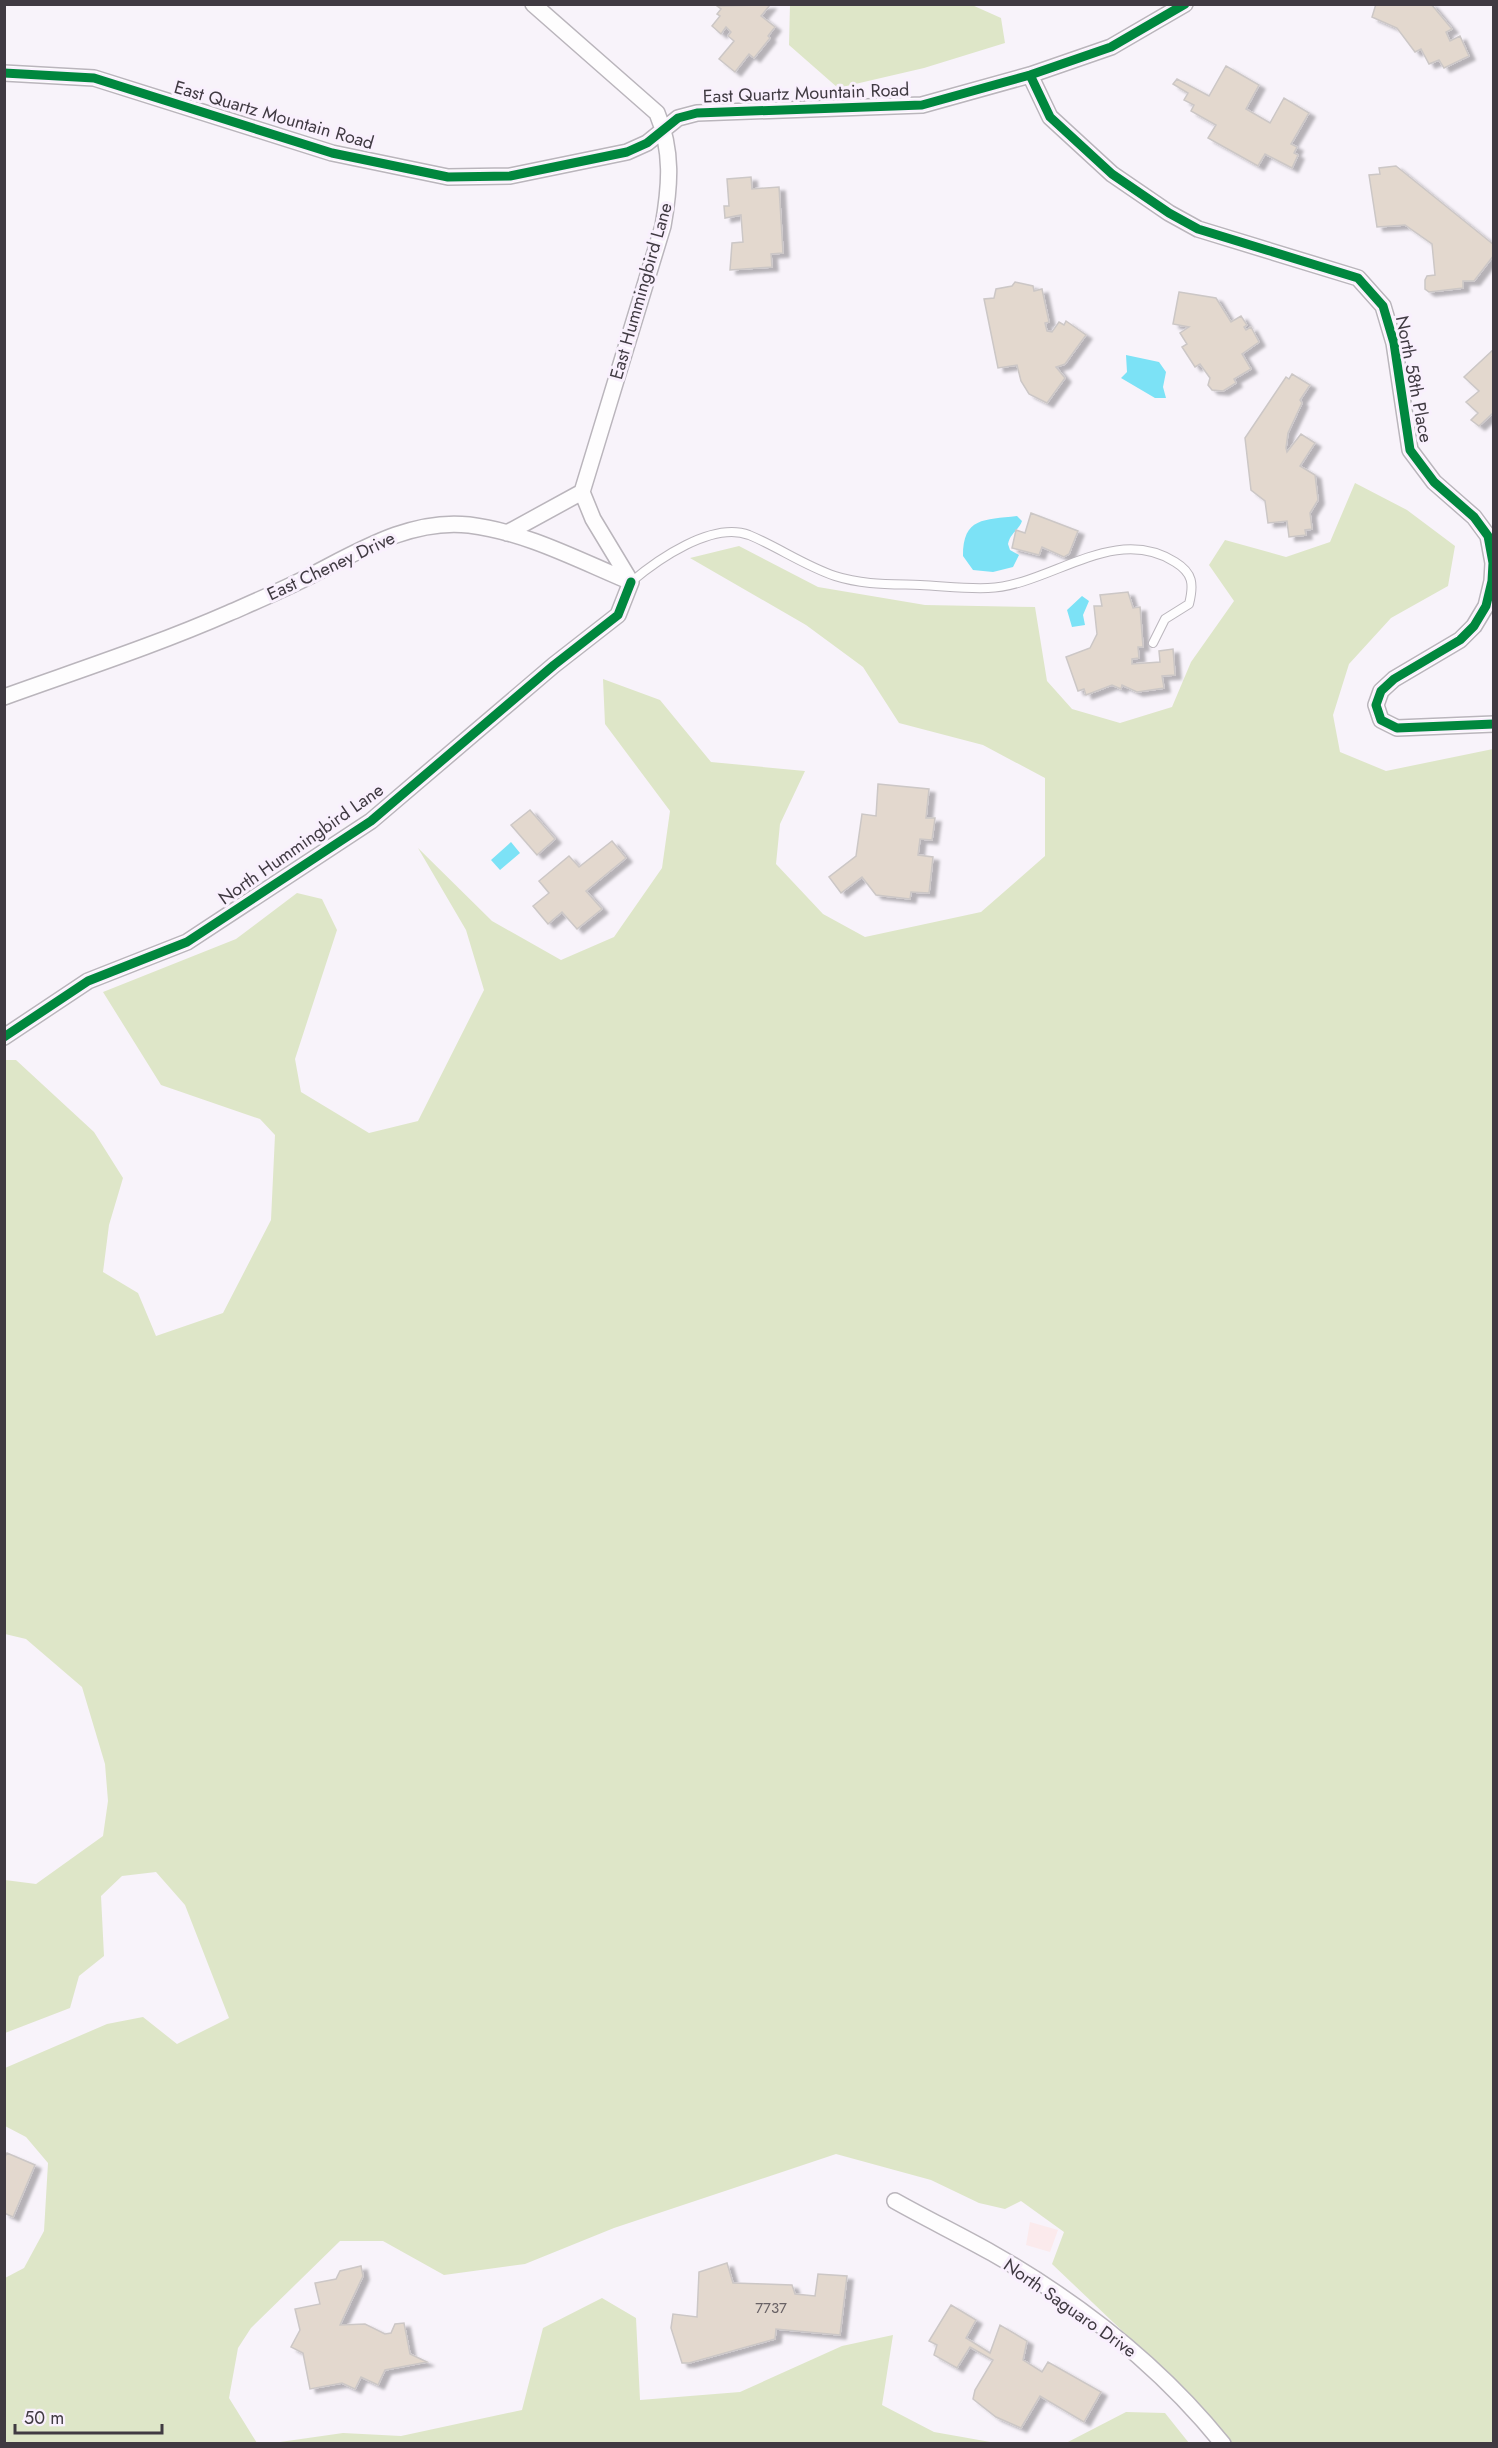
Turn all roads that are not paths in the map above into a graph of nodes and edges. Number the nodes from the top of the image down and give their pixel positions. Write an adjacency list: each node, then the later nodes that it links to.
1 (533, 4): 5 (street, East Hummingbird Lane)
2 (1185, 4): 4 (street, East Quartz Mountain Road)
3 (4, 73): 5 (street, East Quartz Mountain Road)
4 (1030, 75): 5 (street, East Quartz Mountain Road); 11 (street, North 58th Place)
5 (664, 130): 6 (street, East Hummingbird Lane)
6 (582, 492): 7 (street); 8 (street)
7 (507, 533): 8 (street, East Cheney Drive); 10 (street, East Cheney Drive)
8 (631, 582): 9 (lane); 12 (street, North Hummingbird Lane)
9 (1153, 643)
10 (4, 697)
11 (1494, 724)
12 (4, 1037)
13 (895, 2201): 14 (street, North Saguaro Drive)
14 (1223, 2444)

